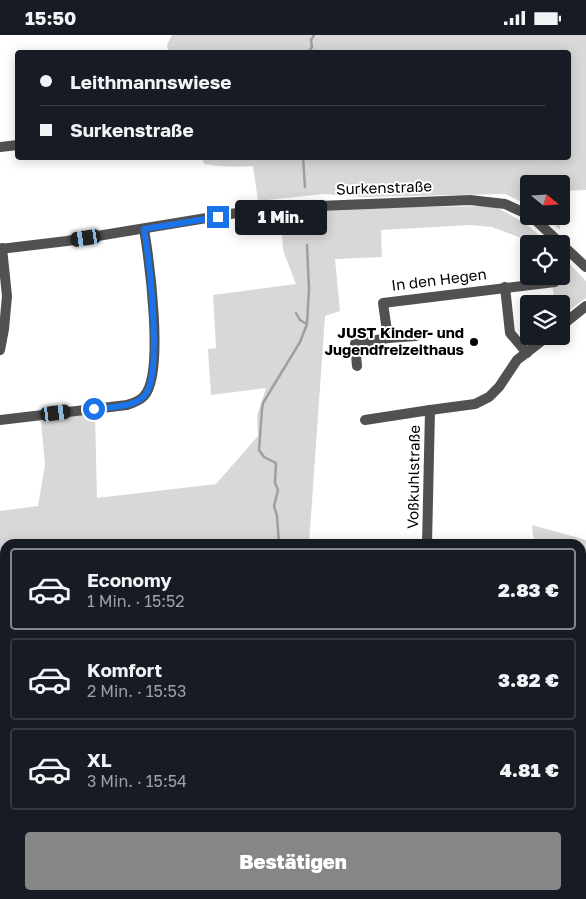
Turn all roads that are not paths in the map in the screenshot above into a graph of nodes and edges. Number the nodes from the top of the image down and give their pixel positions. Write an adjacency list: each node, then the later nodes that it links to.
1 (15, 145): 2 (street)
2 (0, 147)
3 (520, 211): 5 (street, Surkenstraße)
4 (540, 225): 7 (street, Surkenstraße)
5 (144, 229): 6 (street, Surkenstraße); 19 (street)
6 (1, 249): 15 (street)
7 (586, 267)
8 (522, 285): 9 (street, In den Hegen)
9 (505, 287): 13 (street, In den Hegen); 16 (street, In den Hegen)
10 (586, 307): 11 (street)
11 (570, 319)
12 (416, 336): 13 (street)
13 (388, 338): 17 (street)
14 (537, 345): 16 (street, Voßkuhlstraße)
15 (0, 350)
16 (527, 353): 18 (street, Voßkuhlstraße)
17 (357, 365)
18 (430, 411): 20 (street, Voßkuhlstraße); 21 (street, Voßkuhlstraße)
19 (0, 420)
20 (365, 420)
21 (427, 539)

